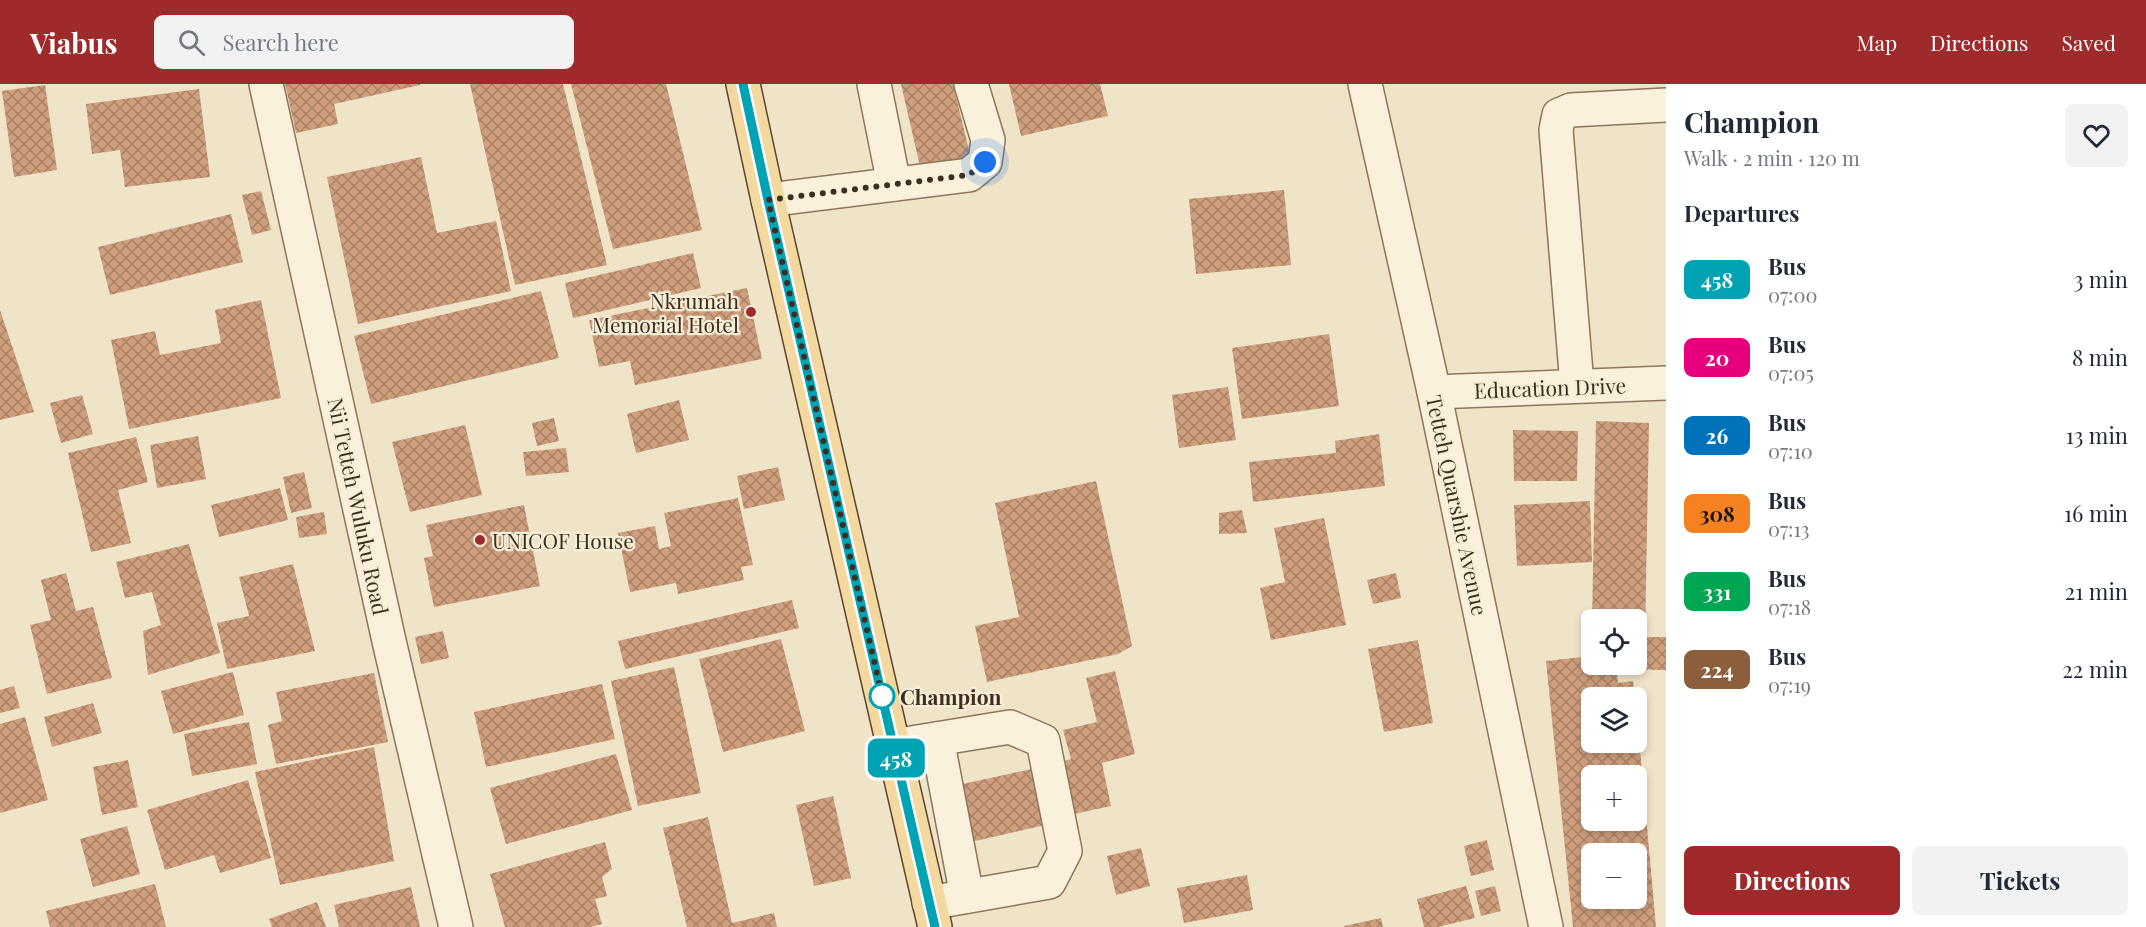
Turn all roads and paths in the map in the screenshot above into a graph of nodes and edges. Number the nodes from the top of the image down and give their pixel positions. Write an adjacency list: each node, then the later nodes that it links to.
1 (266, 84): 16 (street, Nii Tetteh Wuluku Road)
2 (743, 84): 8 (main road)
3 (874, 84): 7 (street)
4 (971, 84): 7 (street)
5 (1365, 84): 11 (street, Tetteh Quarshie Avenue)
6 (1666, 105): 10 (street)
7 (894, 184): 8 (street)
8 (768, 200): 13 (main road)
9 (1666, 383): 10 (street, Education Drive)
10 (1577, 385): 11 (street, Education Drive)
11 (1434, 392): 17 (street, Tetteh Quarshie Avenue)
12 (937, 739): 13 (street); 14 (street); 14 (street)
13 (893, 746): 15 (main road)
14 (967, 896): 15 (street)
15 (932, 915)
16 (456, 927)
17 (1546, 927)

